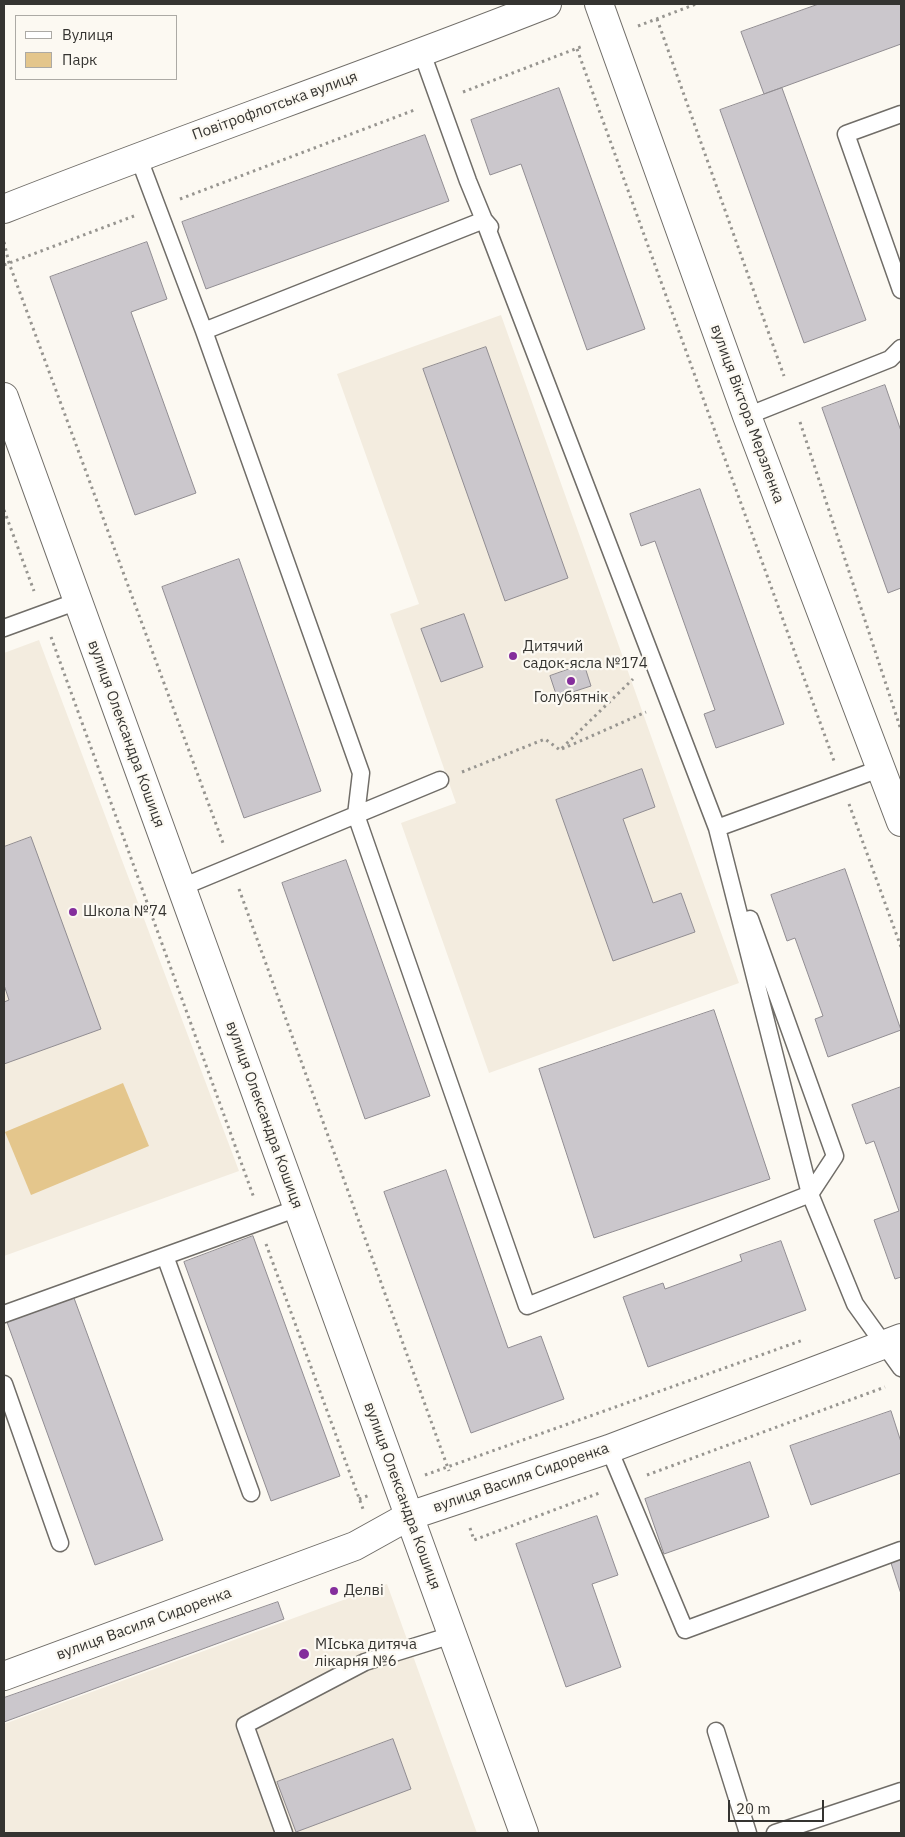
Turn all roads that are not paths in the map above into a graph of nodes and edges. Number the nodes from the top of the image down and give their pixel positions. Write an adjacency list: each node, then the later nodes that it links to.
1 (547, 4): 3 (street, Повітрофлотська вулиця)
2 (599, 4): 12 (street, вулиця Віктора Мерзленка)
3 (422, 53): 5 (street, Повітрофлотська вулиця); 7 (lane)
4 (901, 114): 8 (lane)
5 (138, 156): 6 (street, Повітрофлотська вулиця); 9 (lane)
6 (4, 209)
7 (484, 220): 9 (lane); 19 (lane); 19 (lane)
8 (901, 290)
9 (204, 332): 17 (lane)
10 (901, 348): 12 (lane)
11 (4, 397): 13 (street, вулиця Олександра Кошиця)
12 (747, 416): 15 (street, вулиця Віктора Мерзленка)
13 (78, 601): 14 (lane); 20 (street, вулиця Олександра Кошиця)
14 (4, 628)
15 (882, 768): 18 (street, вулиця Віктора Мерзленка); 19 (lane)
16 (440, 780): 17 (lane)
17 (356, 815): 20 (lane); 21 (lane)
18 (901, 822)
19 (717, 828): 21 (lane); 21 (lane)
20 (182, 887): 22 (street, вулиця Олександра Кошиця)
21 (810, 1194): 25 (lane)
22 (298, 1208): 23 (lane); 30 (street, вулиця Олександра Кошиця)
23 (165, 1256): 24 (lane); 29 (lane)
24 (4, 1314)
25 (893, 1341): 26 (lane); 28 (street, вулиця Василя Сидоренка)
26 (901, 1368)
27 (4, 1384): 31 (lane)
28 (609, 1449): 30 (street, вулиця Василя Сидоренка); 32 (lane)
29 (251, 1493)
30 (409, 1516): 33 (street, вулиця Олександра Кошиця); 34 (street, вулиця Василя Сидоренка)
31 (60, 1544)
32 (901, 1550)
33 (452, 1635): 37 (lane); 38 (street, вулиця Олександра Кошиця)
34 (4, 1676)
35 (716, 1731): 39 (lane)
36 (901, 1791): 40 (lane)
37 (284, 1833)
38 (524, 1833)
39 (748, 1833)
40 (775, 1833)

